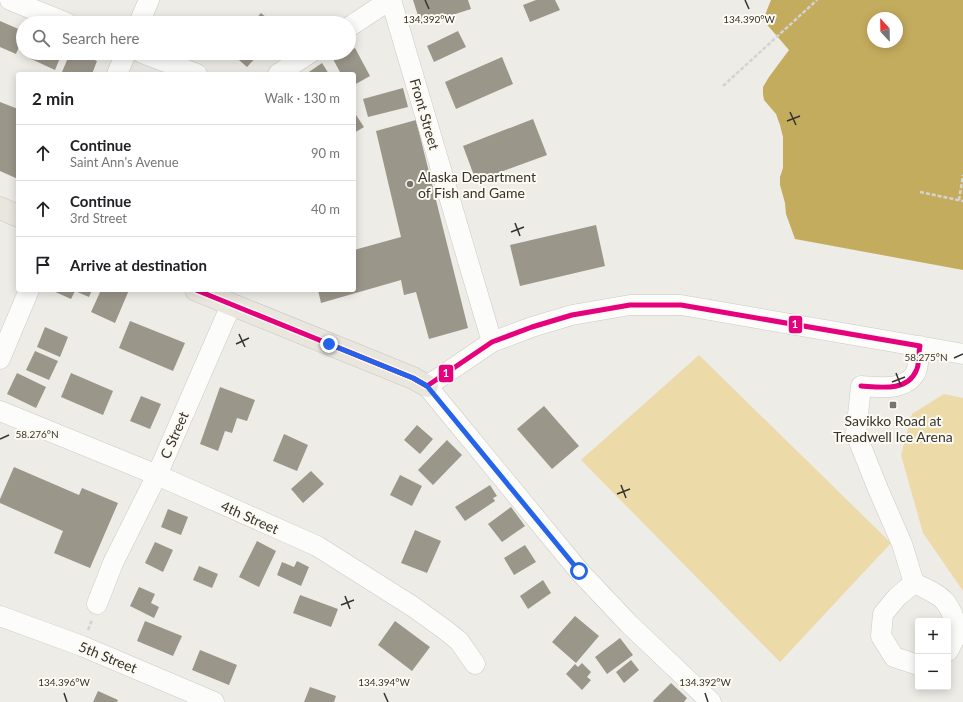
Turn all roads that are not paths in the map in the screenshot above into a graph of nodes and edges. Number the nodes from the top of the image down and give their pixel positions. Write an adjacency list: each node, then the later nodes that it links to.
1 (10, 0): 4 (street)
2 (150, 0): 5 (street)
3 (391, 0): 6 (street); 18 (street, Front Street)
4 (50, 16)
5 (142, 16)
6 (356, 22)
7 (123, 60): 10 (street)
8 (160, 60): 11 (street)
9 (299, 60): 12 (street)
10 (118, 72)
11 (192, 72)
12 (281, 72)
13 (0, 208): 14 (main road)
14 (16, 215)
15 (28, 292): 21 (street)
16 (201, 292): 17 (main road)
17 (231, 305): 22 (main road); 24 (street, C Street)
18 (492, 342): 19 (street); 22 (street)
19 (920, 346): 20 (street); 25 (street)
20 (963, 354)
21 (0, 359)
22 (427, 386): 32 (street)
23 (0, 411): 24 (street, 4th Street)
24 (156, 475): 26 (street, C Street); 30 (street, 4th Street)
25 (914, 583): 28 (street); 29 (street)
26 (97, 604)
27 (0, 616): 31 (street, 5th Street)
28 (951, 645)
29 (915, 663)
30 (475, 664)
31 (214, 702)
32 (711, 702)

